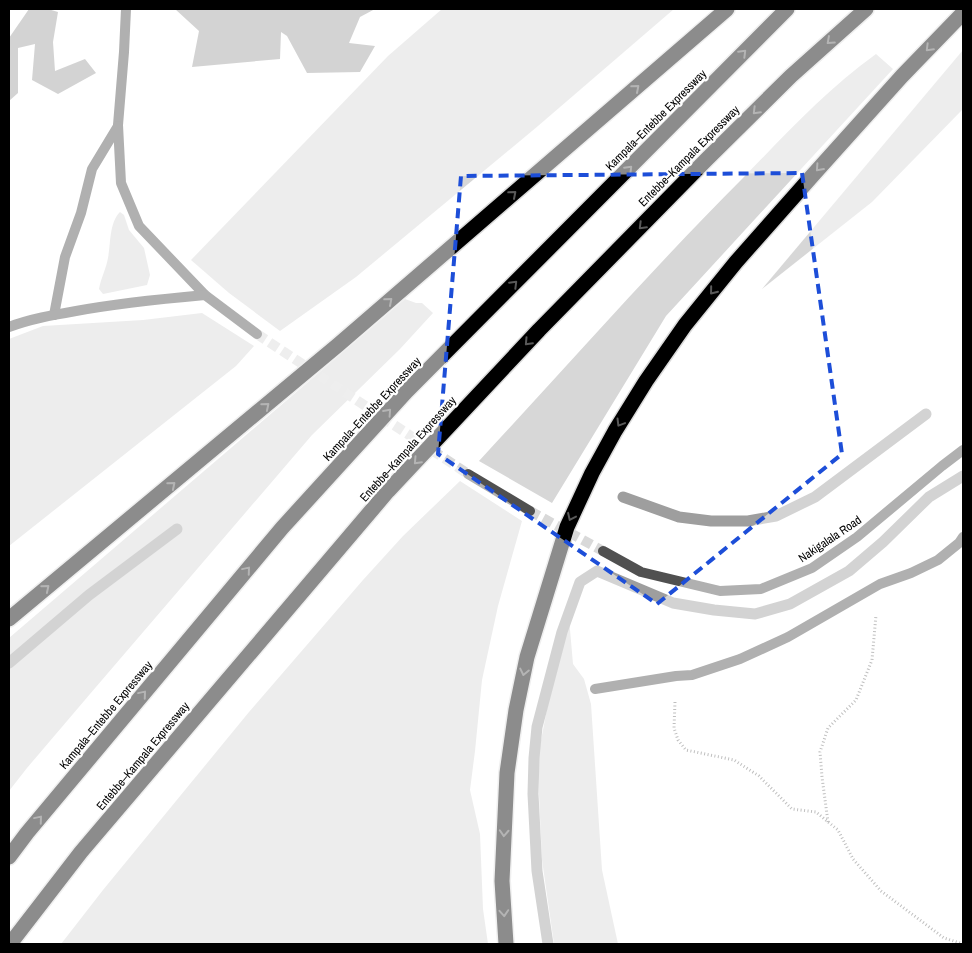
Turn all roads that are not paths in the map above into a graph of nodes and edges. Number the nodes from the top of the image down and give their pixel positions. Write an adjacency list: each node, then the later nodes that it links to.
1 (126, 9): 6 (street)
2 (727, 9): 16 (highway, one-way to 2)
3 (787, 9): 18 (highway, Kampala–Entebbe Expressway, one-way to 3)
4 (866, 9): 19 (highway, Entebbe–Kampala Expressway, one-way to 19)
5 (963, 13): 20 (highway, one-way to 20)
6 (118, 125): 7 (street); 8 (street)
7 (205, 295): 8 (street); 10 (street)
8 (54, 315): 9 (street)
9 (9, 326)
10 (257, 334)
11 (963, 450): 15 (street, Nakigalala Road)
12 (468, 474): 13 (street)
13 (530, 511)
14 (963, 537): 17 (street)
15 (604, 551)
16 (9, 620)
17 (595, 690)
18 (9, 858)
19 (10, 944)
20 (506, 944)

